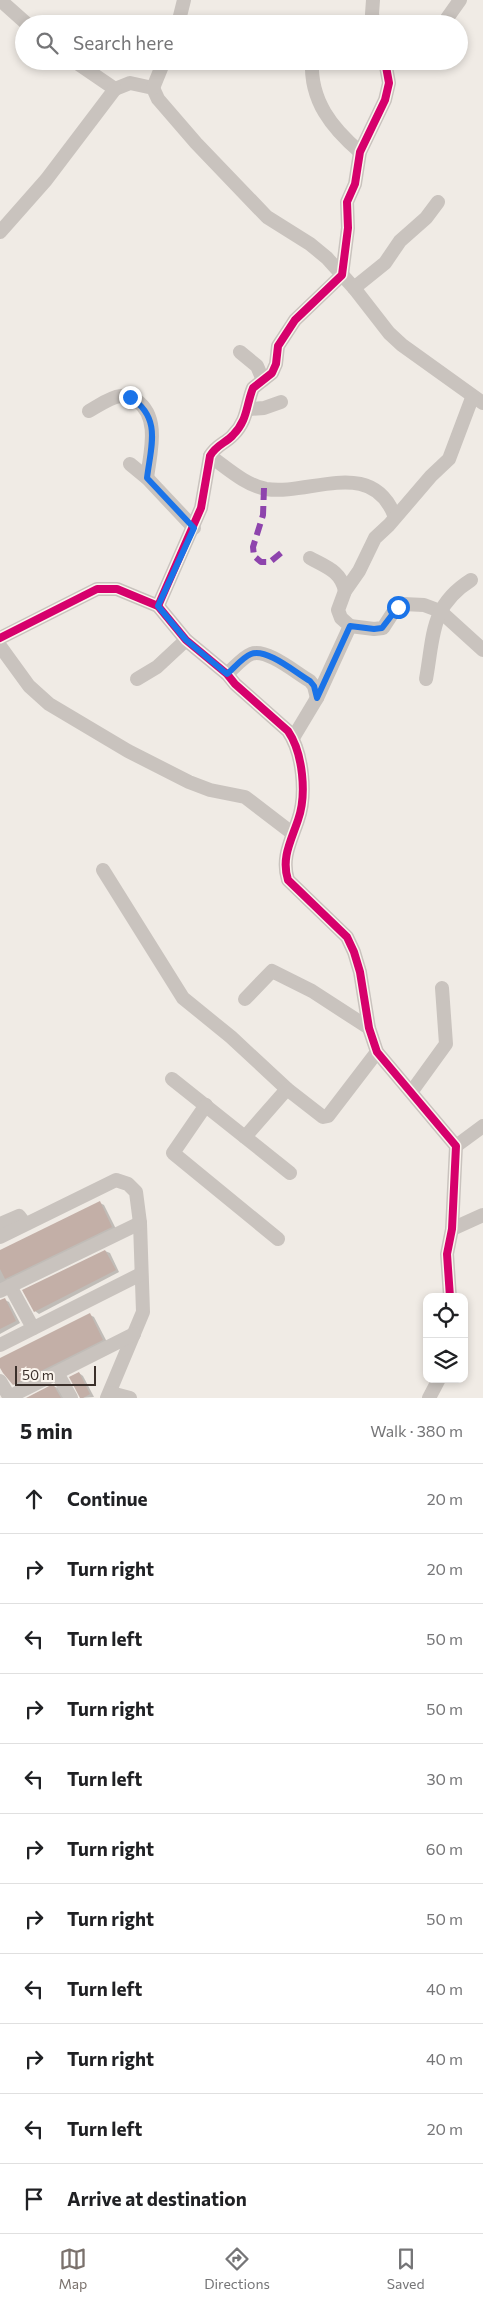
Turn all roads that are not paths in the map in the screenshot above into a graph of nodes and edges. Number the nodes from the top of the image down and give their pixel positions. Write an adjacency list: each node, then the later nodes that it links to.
1 (0, 0): 5 (street)
2 (184, 0): 6 (street)
3 (373, 0): 7 (street)
4 (460, 0): 8 (street)
5 (17, 15)
6 (180, 15)
7 (372, 15)
8 (449, 15)
9 (87, 70): 14 (street)
10 (160, 70): 13 (street)
11 (313, 70): 15 (street)
12 (388, 70): 15 (street)
13 (152, 88): 14 (street); 18 (street)
14 (115, 89): 17 (street)
15 (360, 152): 18 (street)
16 (438, 202): 19 (street)
17 (0, 232)
18 (342, 275): 19 (street); 21 (street)
19 (354, 288): 22 (street)
20 (240, 352): 21 (street)
21 (263, 380): 24 (street)
22 (478, 400): 29 (street)
23 (281, 402): 24 (street)
24 (249, 409): 26 (street)
25 (89, 411): 28 (street)
26 (210, 456): 29 (street); 30 (street)
27 (130, 464): 28 (street)
28 (147, 478): 30 (street)
29 (396, 517): 33 (street)
30 (194, 528): 34 (street)
31 (310, 558): 33 (street)
32 (471, 580): 35 (street)
33 (346, 591): 36 (street)
34 (158, 606): 37 (street); 38 (street)
35 (440, 611): 36 (street); 39 (street); 43 (street)
36 (350, 626): 44 (street)
37 (0, 638)
38 (186, 640): 41 (street); 42 (street)
39 (480, 644)
40 (0, 646): 46 (street)
41 (227, 674): 44 (street); 45 (street)
42 (137, 679)
43 (426, 679)
44 (317, 698): 45 (street)
45 (293, 738): 46 (street)
46 (292, 833): 50 (street)
47 (103, 870): 53 (street)
48 (442, 988): 54 (street)
49 (246, 999): 50 (street)
50 (369, 1028): 51 (street)
51 (377, 1052): 53 (street); 54 (street)
52 (172, 1079): 55 (street)
53 (287, 1089): 57 (street)
54 (412, 1091): 58 (street)
55 (206, 1105): 57 (street); 66 (street)
56 (483, 1126): 58 (street)
57 (245, 1137): 59 (street)
58 (456, 1146): 64 (street)
59 (290, 1174)
60 (483, 1215): 64 (street)
61 (140, 1223): 63 (street); 67 (street); 68 (street)
62 (0, 1224): 63 (street)
63 (25, 1224): 65 (street)
64 (452, 1229): 69 (street)
65 (0, 1236)
66 (278, 1239)
67 (141, 1274): 70 (street); 71 (street)
68 (5, 1288): 70 (street)
69 (450, 1293)
70 (33, 1328): 72 (street)
71 (134, 1334): 73 (street); 76 (street)
72 (0, 1345)
73 (57, 1373): 77 (street); 78 (street)
74 (0, 1380): 77 (street)
75 (437, 1383): 80 (street)
76 (109, 1395): 79 (street)
77 (10, 1397)
78 (71, 1398)
79 (130, 1398)
80 (430, 1398)

